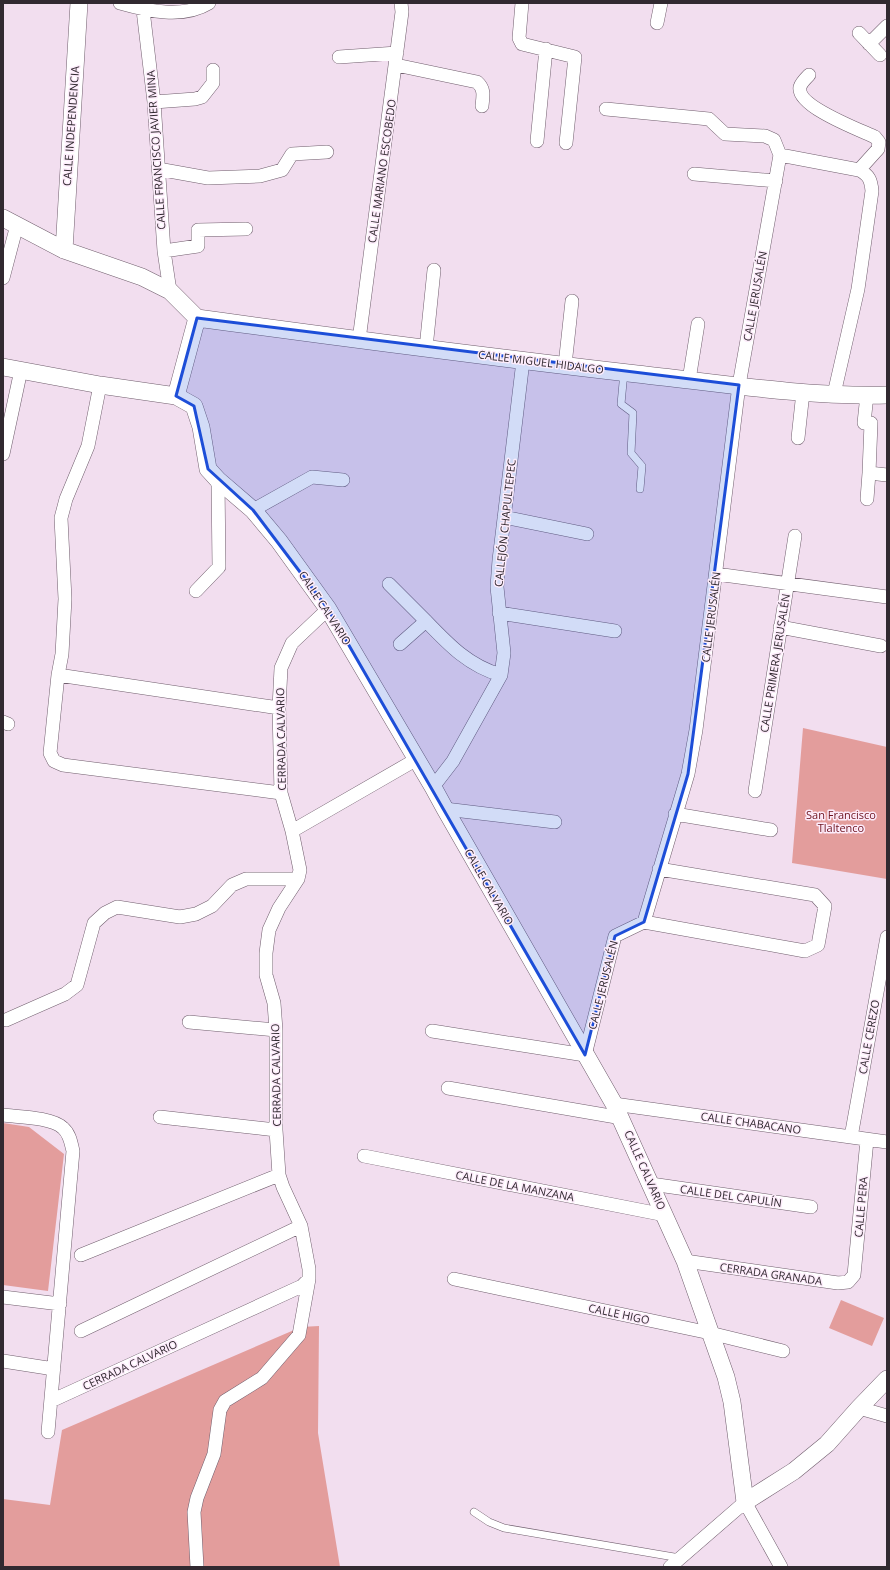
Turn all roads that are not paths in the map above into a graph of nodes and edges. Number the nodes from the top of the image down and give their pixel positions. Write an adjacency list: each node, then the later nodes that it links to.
1 (79, 3): 31 (street, CALLE INDEPENDENCIA)
2 (120, 3): 7 (street)
3 (209, 3): 7 (street)
4 (401, 3): 15 (street, CALLE MARIANO ESCOBEDO)
5 (522, 3): 12 (street)
6 (661, 3): 8 (street)
7 (144, 10): 18 (street, CALLE FRANCISCO JAVIER MINA)
8 (657, 23)
9 (887, 26): 11 (street)
10 (859, 33): 11 (street)
11 (869, 44): 13 (street)
12 (546, 49): 21 (street); 22 (street)
13 (880, 55)
14 (339, 57): 15 (street)
15 (396, 59): 19 (street); 39 (street, CALLE MARIANO ESCOBEDO)
16 (213, 70): 18 (street)
17 (809, 75): 26 (street)
18 (154, 102): 25 (street, CALLE FRANCISCO JAVIER MINA)
19 (482, 106)
20 (606, 109): 24 (street)
21 (536, 141)
22 (566, 143)
23 (327, 152): 25 (street)
24 (780, 155): 26 (street); 28 (street, CALLE JERUSALÉN)
25 (158, 169): 32 (street, CALLE FRANCISCO JAVIER MINA)
26 (859, 170): 50 (street)
27 (694, 174): 28 (street)
28 (776, 181): 48 (street, CALLE JERUSALÉN)
29 (10, 222): 31 (street); 34 (street)
30 (246, 229): 32 (street)
31 (64, 250): 35 (street)
32 (164, 251): 35 (street, CALLE FRANCISCO JAVIER MINA)
33 (434, 270): 40 (street)
34 (3, 278)
35 (170, 290): 37 (street)
36 (572, 301): 42 (street)
37 (197, 318): 39 (street, CALLE MIGUEL HIDALGO); 53 (street)
38 (698, 324): 46 (street)
39 (359, 340): 40 (street, CALLE MIGUEL HIDALGO)
40 (426, 348): 41 (street, CALLE MIGUEL HIDALGO)
41 (524, 361): 42 (street, CALLE MIGUEL HIDALGO); 63 (street, CALLEJÓN CHAPULTEPEC)
42 (565, 365): 45 (street, CALLE MIGUEL HIDALGO)
43 (3, 367): 44 (street)
44 (21, 370): 47 (street); 55 (street)
45 (624, 372): 46 (street, CALLE MIGUEL HIDALGO); 60 (lane)
46 (690, 380): 48 (street, CALLE MIGUEL HIDALGO)
47 (100, 385): 53 (street); 78 (street)
48 (739, 385): 49 (street, CALLE MIGUEL HIDALGO); 66 (street, CALLE JERUSALÉN)
49 (803, 392): 50 (street, CALLE MIGUEL HIDALGO); 54 (street)
50 (834, 394): 52 (street, CALLE MIGUEL HIDALGO)
51 (887, 394): 52 (street, CALLE MIGUEL HIDALGO)
52 (867, 395): 56 (street)
53 (176, 396): 58 (street, CALLE CALVARIO)
54 (798, 438)
55 (3, 454)
56 (869, 473): 57 (street); 61 (street)
57 (887, 474)
58 (218, 480): 62 (street, CALLE CALVARIO); 69 (street)
59 (342, 480): 62 (street)
60 (640, 489)
61 (867, 499)
62 (253, 510): 71 (street, CALLE CALVARIO)
63 (504, 517): 64 (street); 72 (street, CALLEJÓN CHAPULTEPEC)
64 (587, 534)
65 (795, 536): 67 (street, CALLE PRIMERA JERUSALÉN)
66 (716, 574): 67 (street); 86 (street, CALLE JERUSALÉN)
67 (787, 583): 70 (street); 74 (street, CALLE PRIMERA JERUSALÉN)
68 (390, 584): 73 (street)
69 (196, 591)
70 (887, 597)
71 (328, 609): 80 (street, CERRADA CALVARIO); 81 (street, CALLE CALVARIO)
72 (499, 613): 75 (street); 79 (street, CALLEJÓN CHAPULTEPEC)
73 (426, 621): 76 (street); 79 (street)
74 (780, 627): 77 (street); 83 (street, CALLE PRIMERA JERUSALÉN)
75 (615, 632)
76 (400, 644)
77 (881, 646)
78 (58, 675): 80 (street); 84 (street)
79 (501, 675): 82 (street, CALLEJÓN CHAPULTEPEC)
80 (280, 708): 84 (street, CERRADA CALVARIO)
81 (417, 760): 82 (street, CALLE CALVARIO); 89 (street)
82 (434, 787): 85 (street, CALLE CALVARIO)
83 (755, 790)
84 (280, 793): 89 (street, CERRADA CALVARIO)
85 (445, 809): 87 (street); 98 (street, CALLE CALVARIO)
86 (675, 814): 88 (street); 90 (street, CALLE JERUSALÉN)
87 (555, 822)
88 (770, 830)
89 (292, 832): 91 (street, CERRADA CALVARIO)
90 (659, 869): 92 (street, CALLE JERUSALÉN); 92 (street)
91 (298, 879): 94 (street); 96 (street, CERRADA CALVARIO)
92 (644, 922): 98 (street, CALLE JERUSALÉN)
93 (887, 937): 104 (street, CALLE CEREZO)
94 (6, 1020)
95 (189, 1022): 96 (street)
96 (276, 1030): 103 (street, CERRADA CALVARIO)
97 (432, 1031): 98 (street)
98 (585, 1055): 100 (street, CALLE CALVARIO)
99 (448, 1088): 100 (street, CALLE CHABACANO)
100 (618, 1111): 104 (street, CALLE CHABACANO); 109 (street, CALLE CALVARIO)
101 (3, 1115): 119 (street)
102 (160, 1118): 103 (street)
103 (276, 1130): 108 (street, CERRADA CALVARIO)
104 (850, 1137): 105 (street, CALLE CHABACANO)
105 (867, 1140): 106 (street, CALLE CHABACANO); 115 (street, CALLE PERA)
106 (887, 1142)
107 (364, 1156): 111 (street, CALLE DE LA MANZANA)
108 (279, 1175): 112 (street, CERRADA CALVARIO); 113 (street)
109 (651, 1184): 110 (street, CALLE DEL CAPULÍN); 111 (street, CALLE CALVARIO)
110 (811, 1207)
111 (665, 1215): 114 (street, CALLE CALVARIO)
112 (301, 1226): 116 (street, CERRADA CALVARIO); 120 (street)
113 (81, 1255)
114 (685, 1261): 115 (street, CERRADA GRANADA); 121 (street, CALLE CALVARIO)
115 (854, 1275)
116 (309, 1279): 126 (street, CERRADA CALVARIO); 133 (street)
117 (454, 1279): 121 (street, CALLE HIGO)
118 (3, 1297): 119 (street)
119 (60, 1304): 124 (street)
120 (81, 1331)
121 (710, 1333): 122 (street, CALLE HIGO); 130 (street, CALLE CALVARIO)
122 (783, 1350)
123 (3, 1361): 124 (street)
124 (54, 1369): 126 (street)
125 (887, 1379): 127 (street)
126 (51, 1401): 129 (street)
127 (859, 1408): 128 (street); 130 (street)
128 (887, 1416)
129 (48, 1432)
130 (745, 1502): 132 (street); 135 (street)
131 (474, 1512): 132 (lane)
132 (680, 1558): 134 (street)
133 (197, 1567)
134 (670, 1567)
135 (780, 1567)

